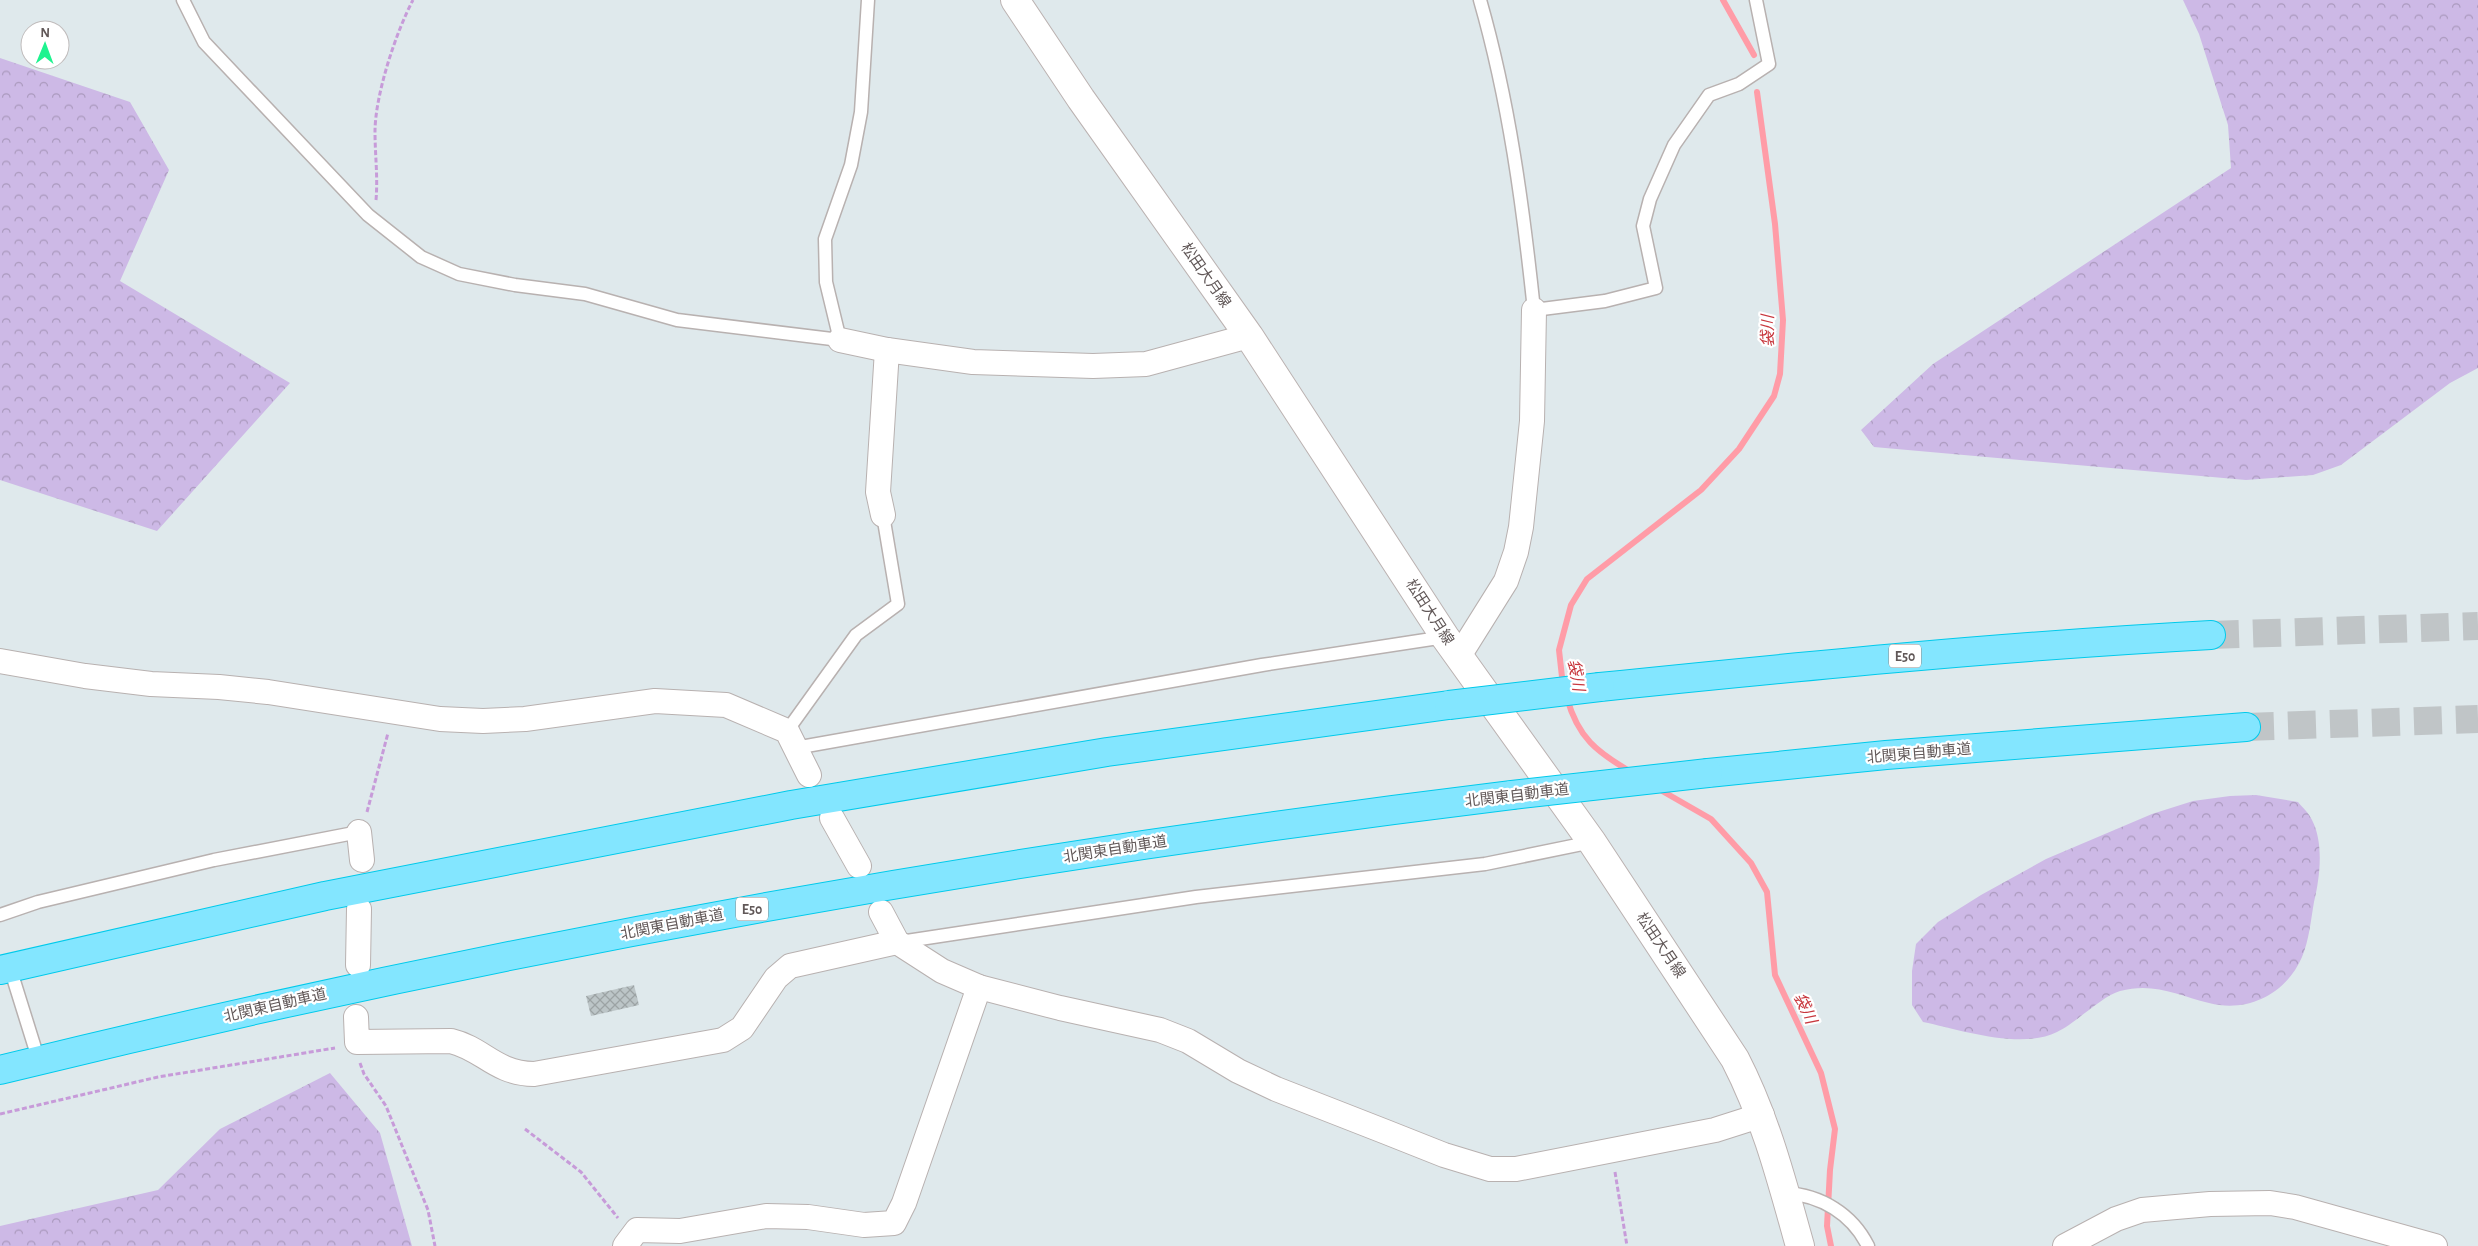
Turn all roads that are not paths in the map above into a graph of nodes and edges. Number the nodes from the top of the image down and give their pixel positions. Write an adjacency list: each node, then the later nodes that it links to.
1 (183, 0): 8 (lane)
2 (868, 0): 8 (lane)
3 (1015, 0): 7 (main road, 松田大月線)
4 (1480, 0): 6 (lane)
5 (1756, 0): 6 (lane)
6 (1534, 310): 12 (street)
7 (1249, 336): 9 (street); 12 (main road, 松田大月線)
8 (840, 340): 9 (street)
9 (887, 350): 10 (street)
10 (883, 514): 15 (lane)
11 (2212, 635): 27 (highway, E50, bridge)
12 (1452, 646): 15 (lane); 19 (main road, 松田大月線)
13 (0, 660): 15 (street)
14 (2246, 727): 30 (highway, 北関東自動車道 / E50, bridge)
15 (791, 740): 16 (street)
16 (809, 776)
17 (832, 818): 21 (street)
18 (359, 832): 20 (street); 24 (lane)
19 (1592, 842): 25 (lane); 32 (main road, 松田大月線)
20 (362, 860)
21 (859, 866)
22 (359, 909): 26 (street)
23 (881, 912): 25 (street)
24 (0, 915)
25 (897, 942): 28 (street); 29 (street)
26 (358, 965)
27 (5, 969): 30 (lane)
28 (979, 986): 32 (street); 34 (street)
29 (356, 1017)
30 (38, 1061): 31 (highway, 北関東自動車道 / E50)
31 (0, 1070)
32 (1762, 1115): 33 (main road, 松田大月線)
33 (1785, 1193): 35 (lane); 36 (main road, 松田大月線)
34 (631, 1238)
35 (1866, 1241)
36 (1800, 1246)
37 (2065, 1246): 38 (street)
38 (2436, 1246)

